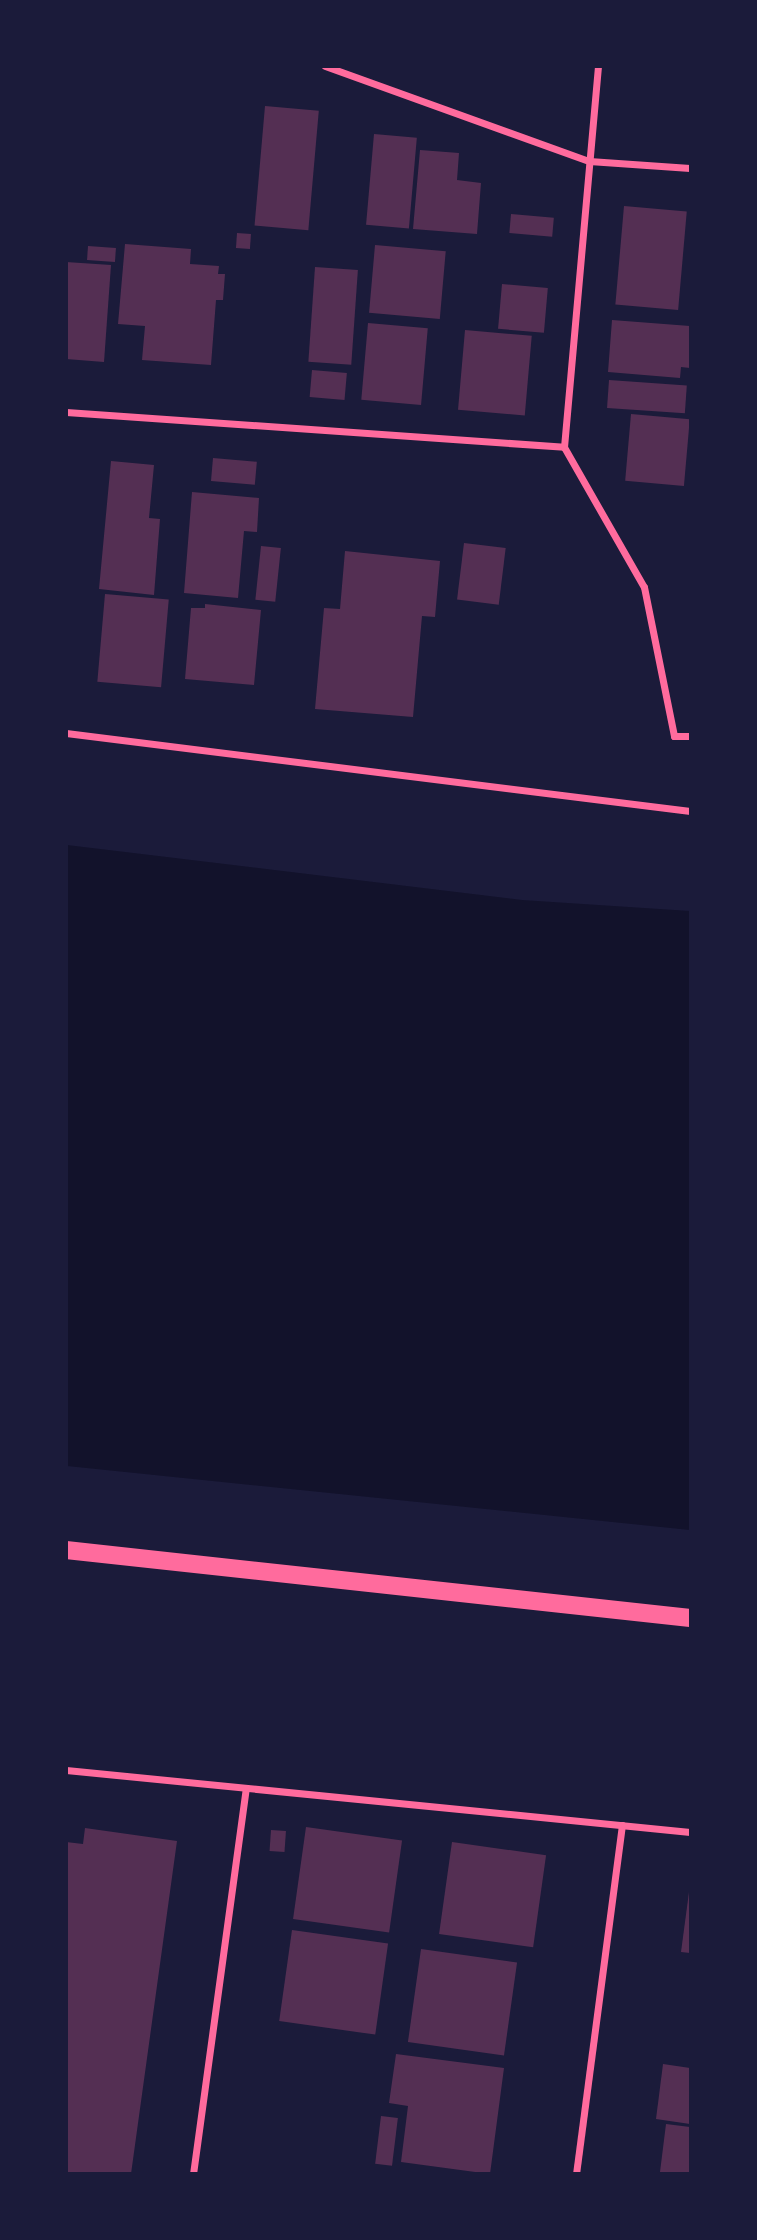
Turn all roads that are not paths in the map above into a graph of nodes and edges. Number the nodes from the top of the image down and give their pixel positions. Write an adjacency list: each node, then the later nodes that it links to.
1 (324, 66): 3 (street)
2 (598, 66): 3 (street)
3 (589, 161): 4 (street); 6 (street)
4 (691, 168)
5 (66, 412): 6 (street)
6 (564, 447): 8 (street)
7 (66, 733): 9 (street)
8 (691, 736)
9 (691, 811)
10 (66, 1550): 11 (main road)
11 (691, 1618)
12 (66, 1770): 13 (street)
13 (247, 1789): 14 (street); 16 (street)
14 (622, 1825): 15 (street); 17 (street)
15 (691, 1832)
16 (193, 2174)
17 (576, 2174)

